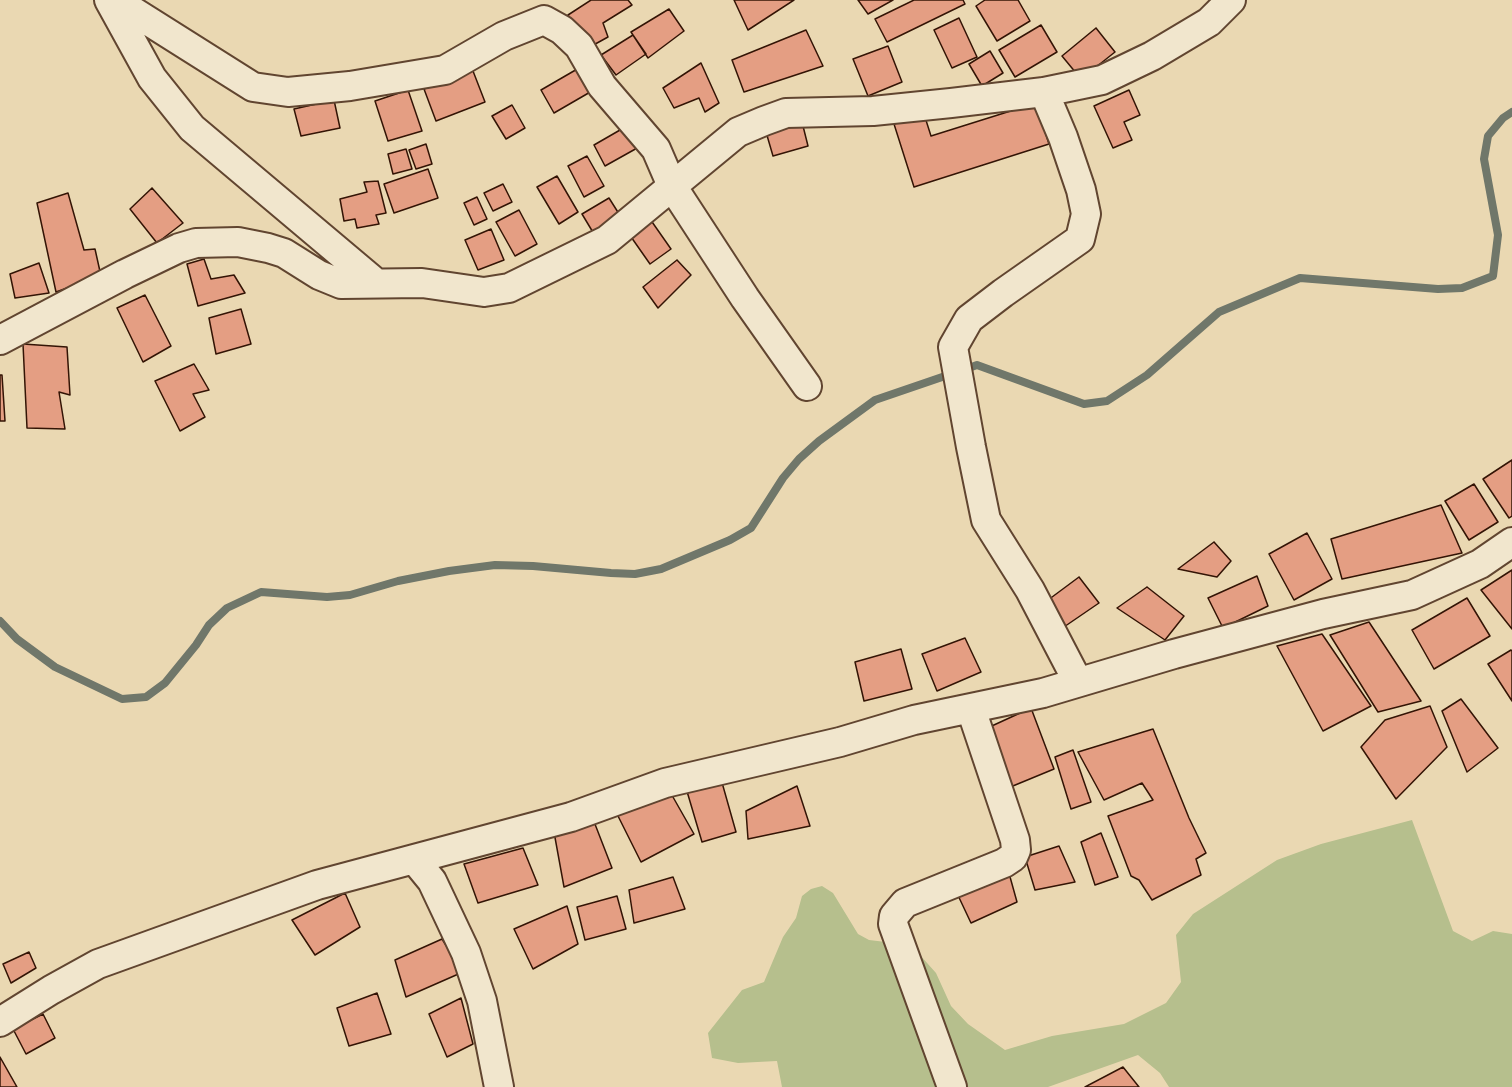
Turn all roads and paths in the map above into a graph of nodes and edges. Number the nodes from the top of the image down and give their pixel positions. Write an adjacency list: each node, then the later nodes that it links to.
1 (109, 0): 6 (street)
2 (115, 0): 5 (street)
3 (1231, 0): 4 (street)
4 (1044, 92): 5 (street); 10 (street)
5 (672, 186): 6 (street); 8 (street)
6 (376, 283): 7 (street)
7 (0, 340)
8 (807, 386)
9 (1512, 542): 10 (street)
10 (1078, 682): 11 (street)
11 (971, 709): 12 (street); 15 (street)
12 (414, 859): 13 (street); 14 (street)
13 (0, 1022)
14 (500, 1087)
15 (952, 1087)

